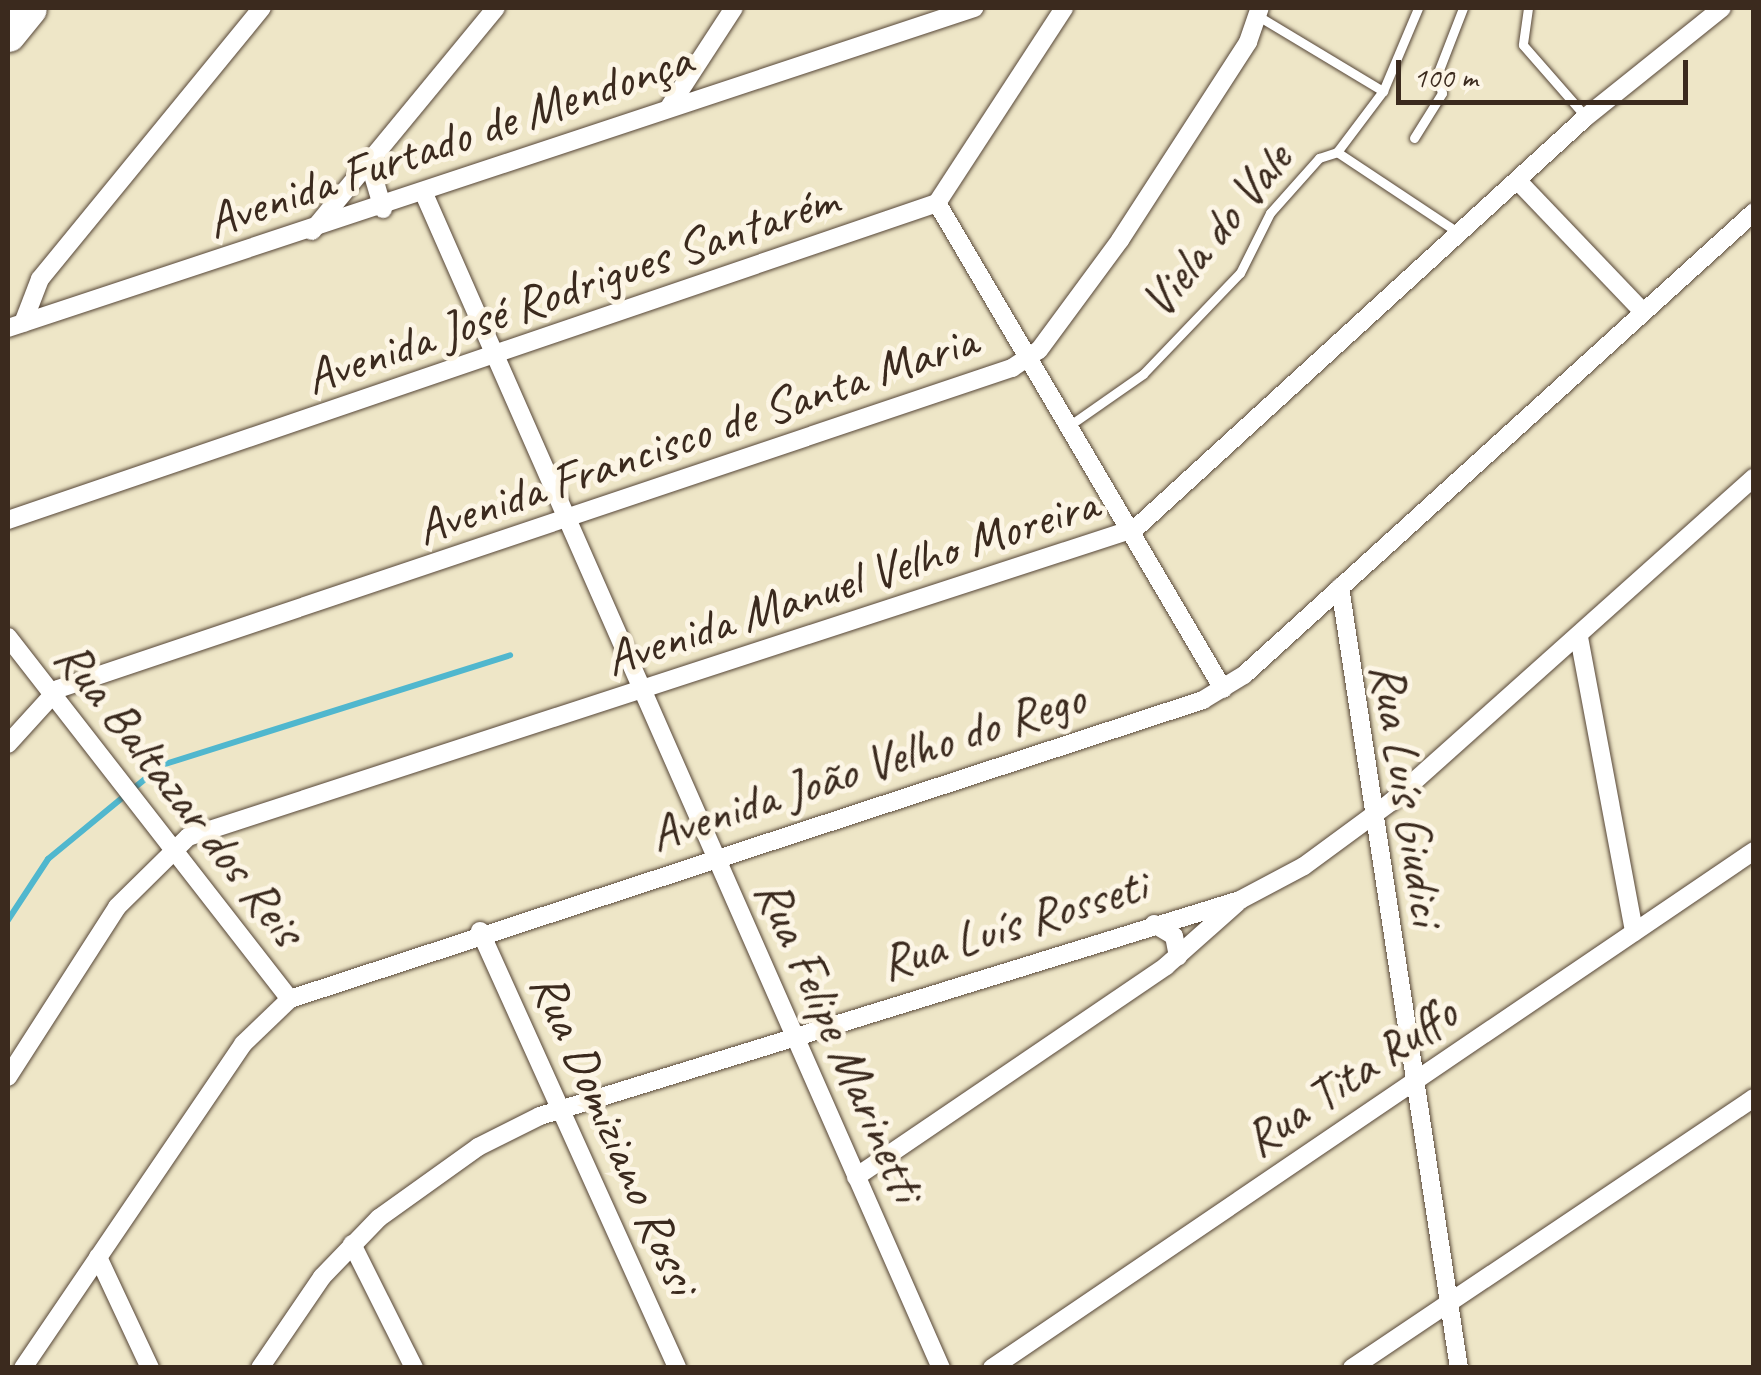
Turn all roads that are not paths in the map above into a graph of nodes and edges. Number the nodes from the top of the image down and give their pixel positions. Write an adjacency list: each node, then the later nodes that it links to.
1 (29, 8): 12 (highway)
2 (262, 8): 27 (street)
3 (496, 8): 18 (street)
4 (734, 8): 14 (street)
5 (974, 8): 14 (street, Avenida Furtado de Mendonça)
6 (1064, 8): 21 (street)
7 (1418, 8): 13 (lane, Viela do Vale)
8 (1463, 8): 16 (lane)
9 (1528, 8): 15 (lane)
10 (1722, 8): 15 (street, Avenida Manuel Velho Moreira)
11 (1259, 12): 13 (lane); 29 (street, Avenida Francisco de Santa Maria)
12 (8, 34)
13 (1384, 91): 17 (lane, Viela do Vale)
14 (670, 106): 20 (street, Avenida Furtado de Mendonça)
15 (1586, 117): 19 (street, Avenida Manuel Velho Moreira)
16 (1414, 138)
17 (1337, 152): 25 (lane); 30 (lane, Viela do Vale)
18 (370, 165): 22 (street); 24 (street)
19 (1518, 181): 25 (street, Avenida Manuel Velho Moreira); 26 (street)
20 (425, 196): 22 (street, Avenida Furtado de Mendonça); 28 (street, Rua Felipe Marinetti)
21 (937, 202): 28 (street, Avenida José Rodrigues Santarém); 29 (street)
22 (383, 209): 24 (street, Avenida Furtado de Mendonça)
23 (1753, 217): 26 (street, Avenida João Velho do Rego)
24 (312, 231): 27 (street, Avenida Furtado de Mendonça)
25 (1461, 235): 34 (street, Avenida Manuel Velho Moreira)
26 (1643, 312): 35 (street, Avenida João Velho do Rego)
27 (16, 326)
28 (493, 356): 32 (street, Avenida José Rodrigues Santarém); 33 (street, Rua Felipe Marinetti)
29 (1030, 356): 30 (street); 33 (street, Avenida Francisco de Santa Maria)
30 (1070, 425): 34 (street)
31 (1754, 477): 37 (street, Rua Luís Rosseti)
32 (8, 520)
33 (568, 520): 39 (street, Rua Felipe Marinetti); 40 (street, Avenida Francisco de Santa Maria)
34 (1133, 530): 38 (street); 39 (street, Avenida Manuel Velho Moreira)
35 (1340, 588): 38 (street, Avenida João Velho do Rego); 42 (street, Rua Luís Giudici)
36 (8, 637): 40 (street, Rua Baltazar dos Reis)
37 (1579, 637): 42 (street, Rua Luís Rosseti); 49 (street)
38 (1223, 688): 45 (street, Avenida João Velho do Rego)
39 (645, 693): 43 (street, Avenida Manuel Velho Moreira); 45 (street, Rua Felipe Marinetti)
40 (52, 694): 41 (street); 43 (street, Rua Baltazar dos Reis)
41 (8, 744)
42 (1371, 819): 46 (street, Rua Luís Rosseti); 54 (street, Rua Luís Giudici)
43 (173, 850): 51 (street, Rua Baltazar dos Reis); 53 (street, Avenida Manuel Velho Moreira)
44 (1754, 851): 49 (street, Rua Tita Ruffo)
45 (716, 856): 48 (street, Avenida João Velho do Rego); 52 (street, Rua Felipe Marinetti)
46 (1240, 900): 47 (street, Rua Luís Rosseti); 50 (street)
47 (1154, 924): 50 (street); 52 (street, Rua Luís Rosseti)
48 (480, 931): 51 (street, Avenida João Velho do Rego); 56 (street, Rua Domiziano Rossi)
49 (1634, 932): 54 (street, Rua Tita Ruffo)
50 (1178, 957): 57 (street)
51 (290, 999): 59 (street, Avenida João Velho do Rego)
52 (793, 1034): 56 (street, Rua Luís Rosseti); 57 (street, Rua Felipe Marinetti)
53 (8, 1077)
54 (1413, 1082): 60 (street, Rua Luís Giudici); 67 (street, Rua Tita Ruffo)
55 (1754, 1098): 60 (street)
56 (562, 1111): 58 (street, Rua Luís Rosseti); 65 (street, Rua Domiziano Rossi)
57 (856, 1177): 66 (street, Rua Felipe Marinetti)
58 (352, 1244): 63 (street, Rua Luís Rosseti); 64 (street)
59 (98, 1257): 61 (street, Avenida João Velho do Rego); 62 (street)
60 (1448, 1302): 68 (street); 69 (street, Rua Luís Giudici)
61 (23, 1368)
62 (150, 1368)
63 (260, 1368)
64 (414, 1368)
65 (677, 1368)
66 (941, 1368)
67 (992, 1368)
68 (1352, 1368)
69 (1458, 1368)

